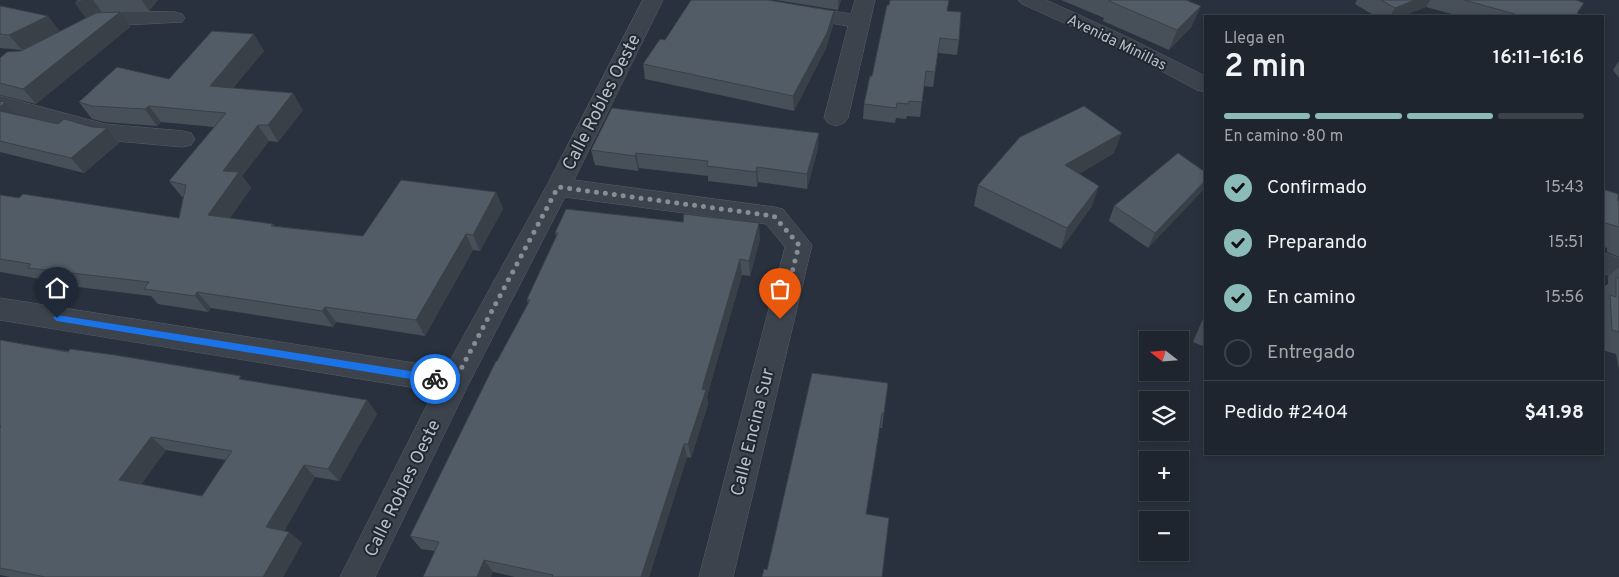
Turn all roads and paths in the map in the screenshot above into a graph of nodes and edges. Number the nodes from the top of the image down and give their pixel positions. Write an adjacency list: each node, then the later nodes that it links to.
1 (653, 0): 12 (street, Calle Robles Oeste)
2 (728, 0): 6 (street)
3 (865, 0): 6 (street)
4 (1029, 0): 8 (street, Avenida Minillas)
5 (175, 18): 7 (street)
6 (859, 22): 10 (street)
7 (68, 37)
8 (1204, 84)
9 (0, 103): 11 (street)
10 (836, 118)
11 (183, 139)
12 (558, 187): 16 (street, Calle Robles Oeste); 18 (street, Calle Encina Sur)
13 (1604, 263): 14 (street)
14 (1619, 268)
15 (0, 309): 16 (street)
16 (454, 382): 17 (street, Calle Robles Oeste)
17 (358, 577)
18 (716, 577)

